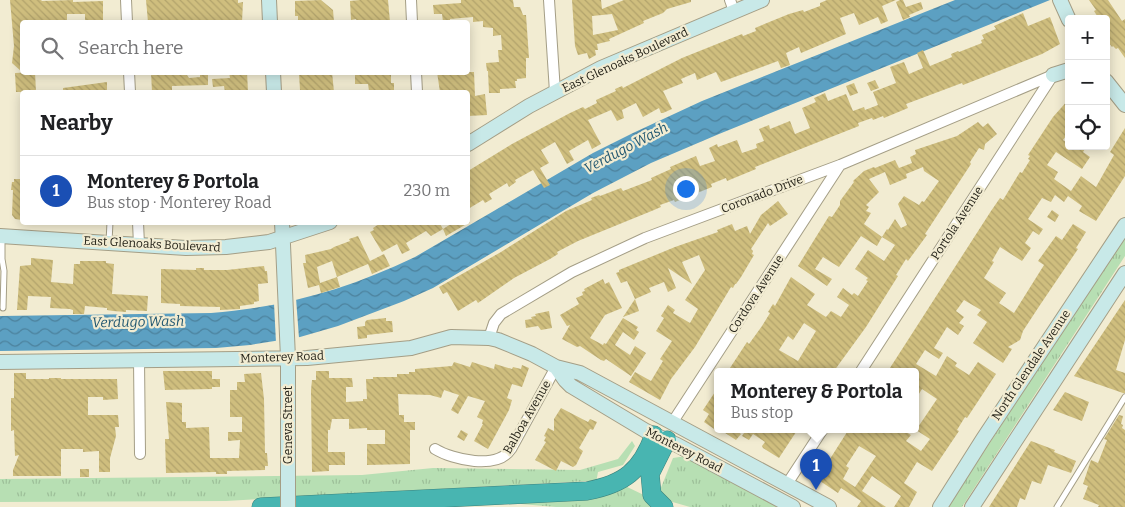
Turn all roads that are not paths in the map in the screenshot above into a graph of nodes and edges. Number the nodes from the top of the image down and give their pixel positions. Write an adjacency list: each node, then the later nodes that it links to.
1 (126, 0): 9 (street)
2 (269, 0): 10 (main road)
3 (411, 0): 11 (street)
4 (549, 0): 21 (street)
5 (762, 0): 7 (main road, East Glenoaks Boulevard)
6 (1060, 0): 8 (main road)
7 (732, 5): 21 (main road, East Glenoaks Boulevard)
8 (1067, 15)
9 (126, 20)
10 (270, 20)
11 (412, 20)
12 (1065, 71): 16 (main road)
13 (129, 75): 18 (street)
14 (273, 75): 19 (main road)
15 (416, 75): 20 (street)
16 (1054, 75): 24 (street, Coronado Drive); 41 (street, Portola Avenue)
17 (1110, 86): 22 (main road)
18 (130, 90)
19 (274, 90)
20 (417, 90)
21 (555, 92): 23 (main road, East Glenoaks Boulevard)
22 (1125, 105)
23 (470, 143)
24 (840, 165): 36 (street, Coronado Drive); 43 (street, Cordova Avenue)
25 (110, 225): 32 (lane)
26 (138, 225): 33 (street)
27 (282, 225): 31 (main road, Geneva Street)
28 (321, 225): 31 (main road, East Glenoaks Boulevard)
29 (1125, 226): 54 (main road, North Glendale Avenue)
30 (1, 236): 32 (main road, East Glenoaks Boulevard); 35 (lane)
31 (283, 238): 33 (main road, East Glenoaks Boulevard); 37 (main road, Geneva Street)
32 (109, 243): 33 (main road, East Glenoaks Boulevard)
33 (139, 245)
34 (1125, 272): 55 (main road)
35 (3, 308)
36 (489, 338): 37 (main road, Monterey Road); 40 (main road, Monterey Road)
37 (288, 358): 38 (main road, Monterey Road); 50 (main road, Geneva Street, bridge)
38 (139, 360): 39 (main road, Monterey Road); 47 (street)
39 (0, 362)
40 (556, 367): 43 (main road, Monterey Road); 45 (main road, Monterey Road); 46 (street, Balboa Avenue)
41 (863, 368)
42 (1125, 397): 56 (lane)
43 (672, 423): 45 (main road); 48 (main road, Monterey Road)
44 (820, 433): 48 (street)
45 (661, 438): 49 (highway); 51 (highway); 52 (main road, Monterey Road)
46 (435, 449)
47 (140, 454)
48 (787, 484): 53 (main road, Monterey Road)
49 (260, 507)
50 (288, 507)
51 (664, 507)
52 (794, 507)
53 (829, 507)
54 (940, 507)
55 (972, 507)
56 (1057, 507)

